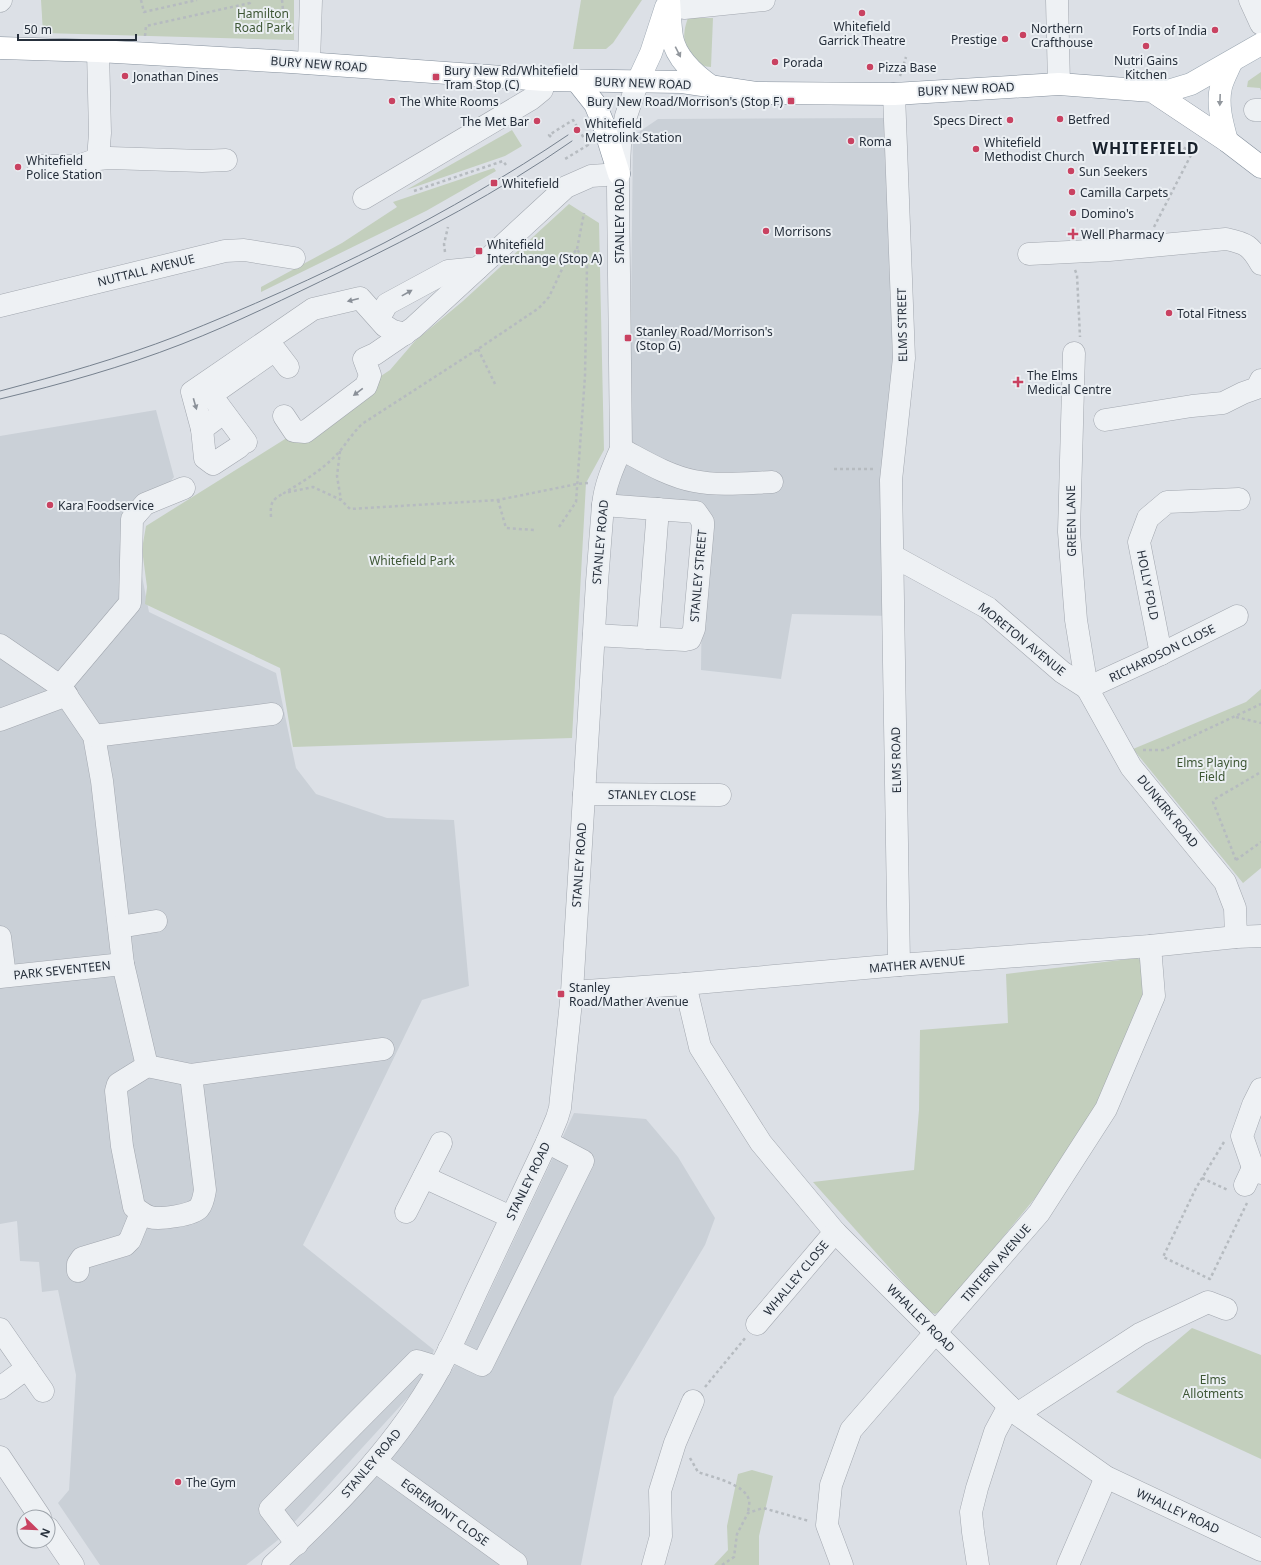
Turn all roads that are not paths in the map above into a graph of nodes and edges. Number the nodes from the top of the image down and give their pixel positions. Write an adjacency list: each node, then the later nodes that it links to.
1 (311, 0): 10 (street)
2 (669, 0): 3 (street); 14 (main road); 16 (main road, one-way to 16)
3 (764, 0)
4 (1057, 0): 15 (street)
5 (1250, 0): 6 (street)
6 (1261, 24)
7 (1261, 44): 11 (main road)
8 (0, 48): 9 (main road, BURY NEW ROAD)
9 (98, 51): 10 (main road, BURY NEW ROAD); 20 (street)
10 (309, 63): 12 (main road, BURY NEW ROAD)
11 (1231, 63): 17 (main road); 19 (main road, one-way to 19)
12 (545, 80): 13 (main road, BURY NEW ROAD); 25 (street)
13 (576, 80): 14 (main road, BURY NEW ROAD); 24 (main road)
14 (638, 81): 16 (main road, BURY NEW ROAD); 24 (street, STANLEY ROAD)
15 (1059, 84): 17 (main road, BURY NEW ROAD); 18 (main road, BURY NEW ROAD)
16 (712, 87): 18 (main road, BURY NEW ROAD)
17 (1152, 91): 19 (main road, BURY NEW ROAD)
18 (894, 94): 44 (street, ELMS STREET)
19 (1227, 141): 23 (main road, BURY NEW ROAD)
20 (98, 159): 21 (street); 22 (street)
21 (226, 160)
22 (39, 166)
23 (1261, 167)
24 (619, 174): 29 (street); 38 (street, STANLEY ROAD)
25 (364, 198)
26 (1029, 254): 28 (street)
27 (294, 258): 30 (street, NUTTALL AVENUE)
28 (1261, 264)
29 (478, 268): 31 (street, one-way to 29); 32 (street)
30 (0, 306)
31 (378, 318): 32 (street); 34 (street, one-way to 34)
32 (405, 334): 36 (street, one-way to 36)
33 (1074, 357): 50 (street, GREEN LANE)
34 (288, 367)
35 (1261, 380): 37 (street)
36 (284, 416)
37 (1105, 420)
38 (621, 449): 39 (street); 42 (street, STANLEY ROAD)
39 (772, 482)
40 (184, 488): 51 (street)
41 (1239, 499): 49 (street, HOLLY FOLD)
42 (603, 505): 43 (street, STANLEY STREET); 46 (street, STANLEY ROAD)
43 (658, 509): 47 (street); 47 (street, STANLEY STREET)
44 (893, 556): 50 (street, MORETON AVENUE); 64 (street, ELMS ROAD)
45 (1237, 616): 49 (street, RICHARDSON CLOSE)
46 (594, 635): 47 (street, STANLEY STREET); 55 (street, STANLEY ROAD)
47 (648, 638)
48 (0, 645): 51 (street)
49 (1161, 654): 50 (street, RICHARDSON CLOSE)
50 (1087, 688): 61 (street, DUNKIRK ROAD)
51 (64, 690): 53 (street); 54 (street)
52 (272, 714): 54 (street)
53 (0, 720)
54 (94, 736): 58 (street)
55 (584, 794): 56 (street, STANLEY CLOSE); 67 (street, STANLEY ROAD)
56 (720, 796)
57 (156, 921): 58 (street)
58 (119, 927): 63 (street)
59 (1261, 936): 61 (street, MATHER AVENUE)
60 (0, 937): 65 (street)
61 (1236, 937): 62 (street, MATHER AVENUE)
62 (1150, 946): 64 (street, MATHER AVENUE); 84 (street, TINTERN AVENUE)
63 (123, 964): 65 (street, PARK SEVENTEEN); 69 (street)
64 (898, 965): 66 (street, MATHER AVENUE)
65 (3, 976)
66 (685, 984): 67 (street, MATHER AVENUE); 79 (street, WHALLEY ROAD)
67 (572, 992): 72 (street, STANLEY ROAD)
68 (383, 1049): 70 (street)
69 (147, 1066): 70 (street); 77 (street)
70 (191, 1075): 77 (street)
71 (1261, 1089): 75 (street)
72 (547, 1142): 78 (street, STANLEY ROAD); 85 (street)
73 (441, 1143): 74 (street)
74 (424, 1177): 76 (street); 78 (street)
75 (1247, 1183)
76 (406, 1212)
77 (141, 1213): 80 (street)
78 (511, 1217): 85 (street, STANLEY ROAD)
79 (836, 1232): 82 (street, WHALLEY CLOSE); 84 (street, WHALLEY ROAD)
80 (78, 1271)
81 (1226, 1309): 90 (street)
82 (757, 1324)
83 (0, 1329): 86 (street)
84 (935, 1333): 90 (street, WHALLEY ROAD); 102 (street, TINTERN AVENUE)
85 (445, 1359): 92 (street, STANLEY ROAD); 96 (street)
86 (27, 1368): 87 (street); 88 (street)
87 (0, 1388)
88 (43, 1391)
89 (693, 1401): 101 (street)
90 (1013, 1410): 93 (street, WHALLEY ROAD); 103 (street)
91 (0, 1457): 94 (street)
92 (375, 1461): 96 (street, STANLEY ROAD); 98 (street, EGREMONT CLOSE)
93 (1106, 1477): 97 (street, WHALLEY ROAD); 104 (street)
94 (35, 1509)
95 (56, 1540): 99 (street)
96 (297, 1544): 100 (street, STANLEY ROAD)
97 (1261, 1550)
98 (516, 1563)
99 (73, 1565)
100 (274, 1565)
101 (653, 1565)
102 (842, 1565)
103 (978, 1565)
104 (1068, 1565)

